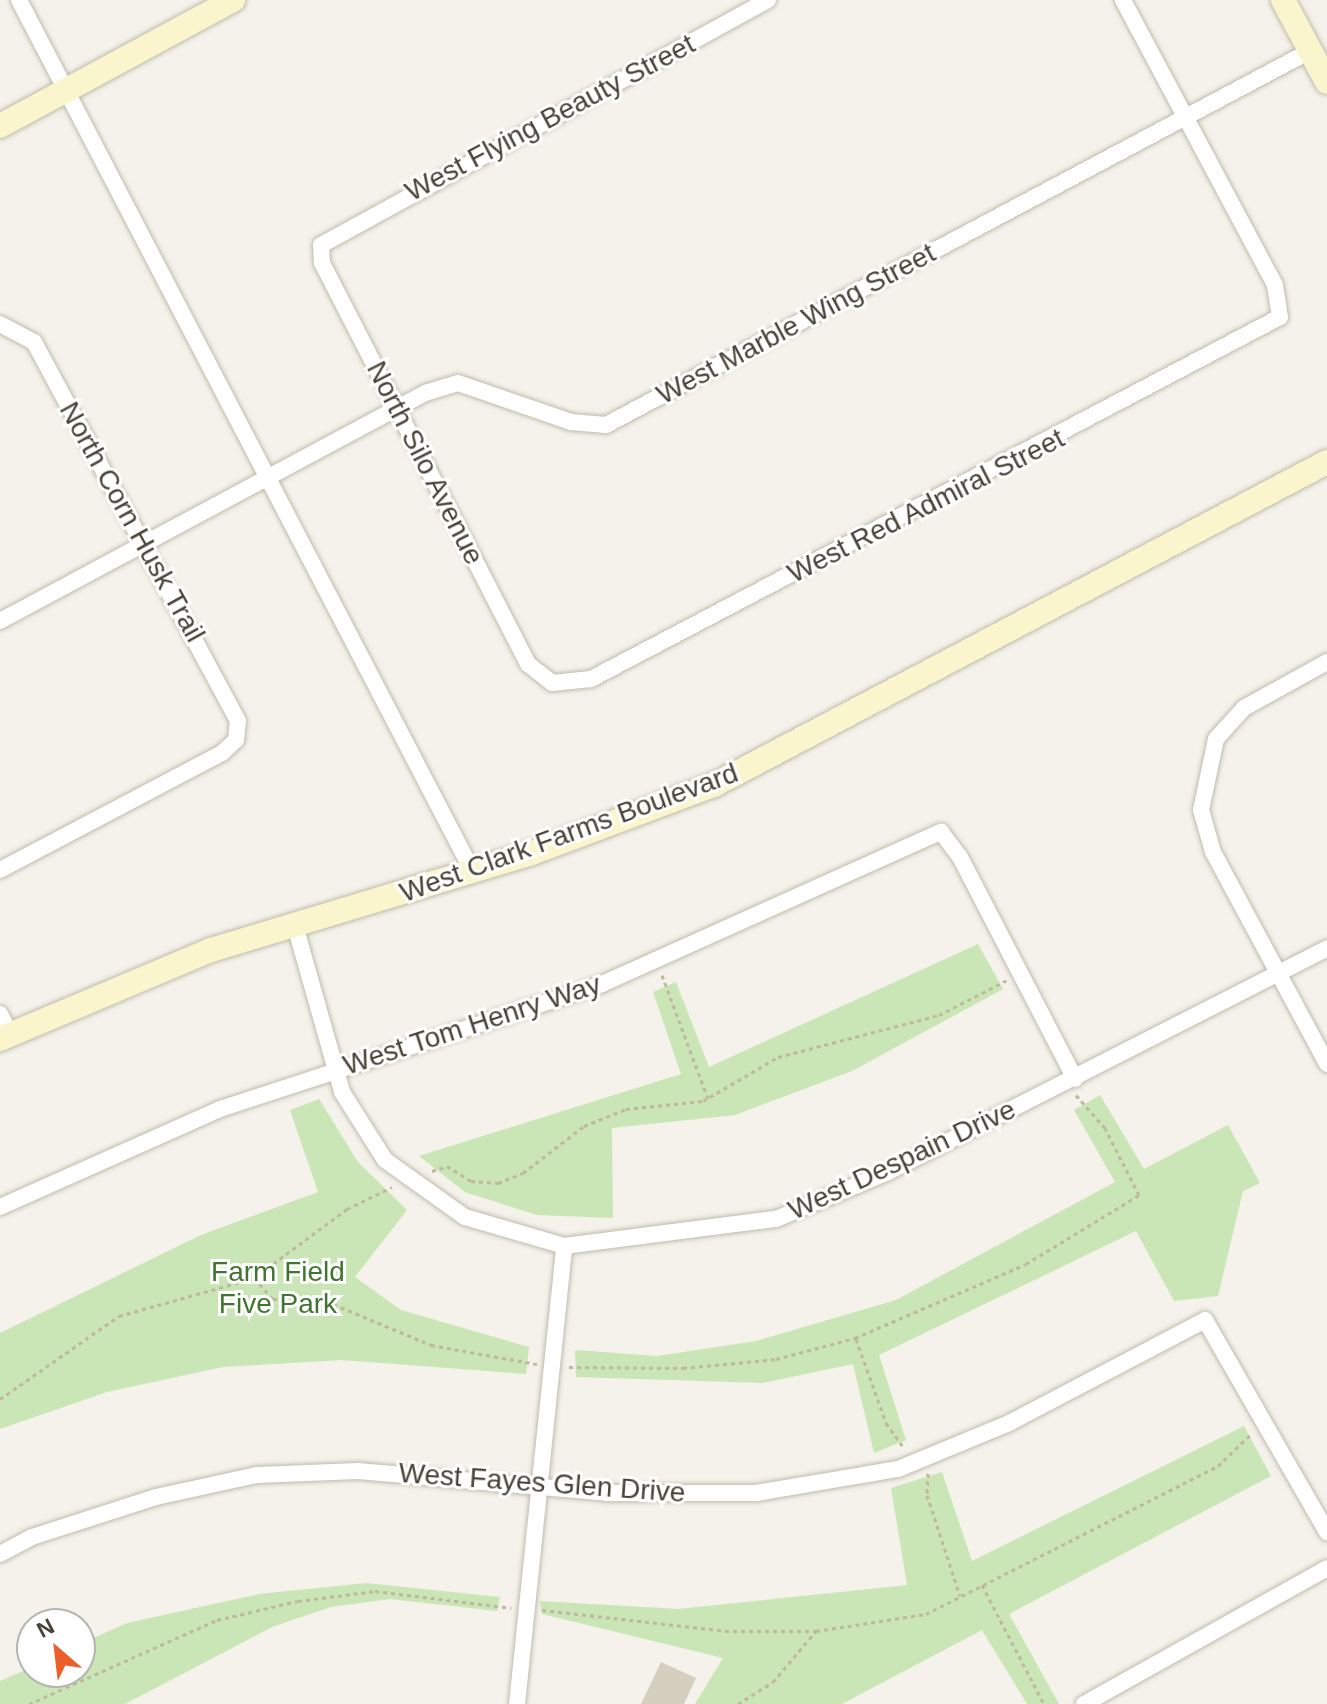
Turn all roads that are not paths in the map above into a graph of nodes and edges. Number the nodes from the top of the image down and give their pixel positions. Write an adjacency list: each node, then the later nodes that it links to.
1 (19, 0): 8 (street)
2 (233, 0): 8 (street)
3 (768, 0): 11 (street, West Flying Beauty Street)
4 (1123, 0): 9 (street)
5 (1283, 0): 6 (street)
6 (1310, 51): 7 (street); 9 (street, West Marble Wing Street)
7 (1327, 82)
8 (66, 91): 10 (street); 15 (street)
9 (1185, 117): 13 (street, West Marble Wing Street); 19 (street, West Red Admiral Street)
10 (0, 126)
11 (332, 235): 13 (street, North Silo Avenue)
12 (0, 324): 16 (street, North Corn Husk Trail)
13 (396, 408): 15 (street, West Marble Wing Street); 19 (street, North Silo Avenue)
14 (1327, 462): 21 (street, West Clark Farms Boulevard)
15 (266, 475): 16 (street, West Marble Wing Street); 21 (street)
16 (145, 543): 17 (street, West Marble Wing Street); 20 (street, North Corn Husk Trail)
17 (0, 621)
18 (1327, 662): 24 (street)
19 (552, 683)
20 (0, 870)
21 (473, 872): 22 (street, West Clark Farms Boulevard)
22 (294, 922): 25 (street, West Clark Farms Boulevard); 27 (street, West Despain Drive)
23 (1327, 948): 24 (street, West Despain Drive)
24 (1278, 971): 26 (street); 28 (street, West Despain Drive)
25 (3, 1029)
26 (1327, 1064)
27 (335, 1069): 28 (street, West Tom Henry Way); 29 (street, West Tom Henry Way); 30 (street, West Despain Drive)
28 (1070, 1081): 30 (street, West Despain Drive)
29 (0, 1207)
30 (564, 1246): 31 (street)
31 (538, 1487): 32 (street, West Fayes Glen Drive); 33 (street, West Fayes Glen Drive); 35 (street)
32 (1327, 1532)
33 (0, 1554)
34 (1327, 1568): 36 (street)
35 (517, 1704)
36 (1084, 1704)

